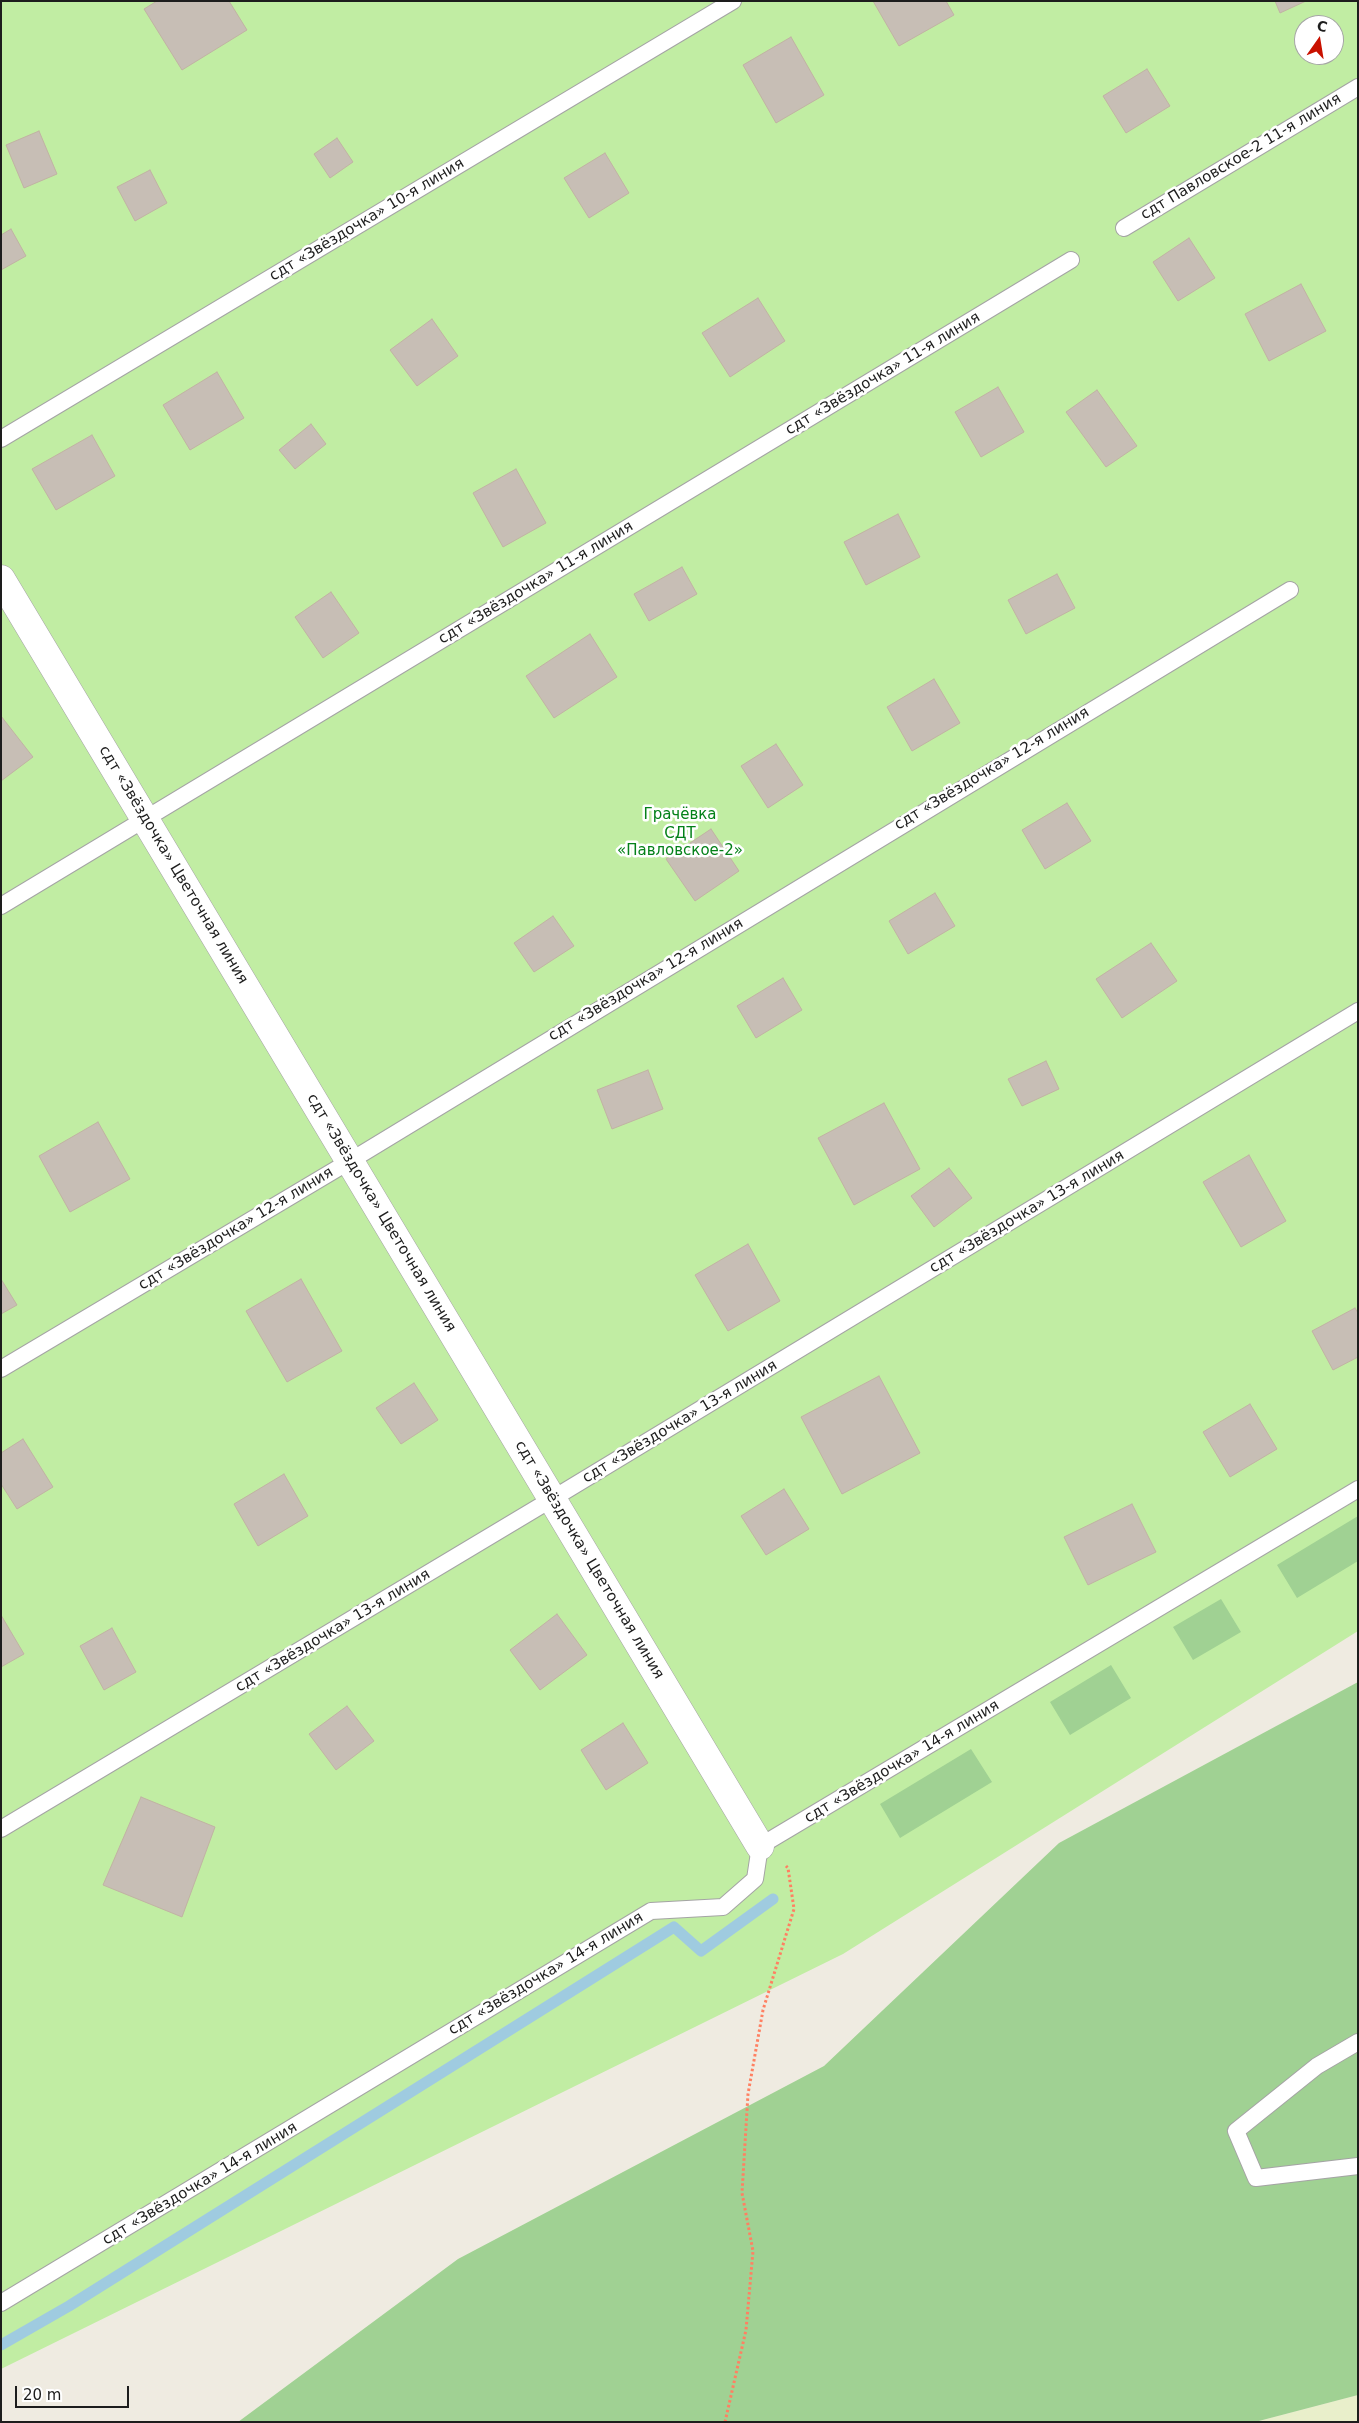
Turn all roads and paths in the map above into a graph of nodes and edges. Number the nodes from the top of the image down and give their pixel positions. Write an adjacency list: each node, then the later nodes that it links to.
1 (733, 1): 5 (lane, сдт «Звёздочка» 10-я линия)
2 (1358, 87): 3 (lane, сдт Павловское-2 11-я линия)
3 (1124, 228)
4 (1071, 260): 8 (lane, сдт «Звёздочка» 11-я линия)
5 (1, 439)
6 (1, 579): 8 (street, сдт «Звёздочка» Цветочная линия)
7 (1290, 590): 11 (lane, сдт «Звёздочка» 12-я линия)
8 (145, 819): 9 (lane, сдт «Звёздочка» 11-я линия); 11 (street, сдт «Звёздочка» Цветочная линия)
9 (1, 906)
10 (1358, 1011): 14 (lane, сдт «Звёздочка» 13-я линия)
11 (350, 1161): 12 (lane, сдт «Звёздочка» 12-я линия); 14 (street, сдт «Звёздочка» Цветочная линия)
12 (1, 1369)
13 (1358, 1489): 16 (lane, сдт «Звёздочка» 14-я линия)
14 (552, 1499): 15 (lane, сдт «Звёздочка» 13-я линия); 16 (street, сдт «Звёздочка» Цветочная линия)
15 (1, 1830)
16 (760, 1846): 19 (lane, сдт «Звёздочка» 14-я линия); 20 (path)
17 (1358, 2042): 18 (lane)
18 (1358, 2166)
19 (1, 2303)
20 (725, 2422)

